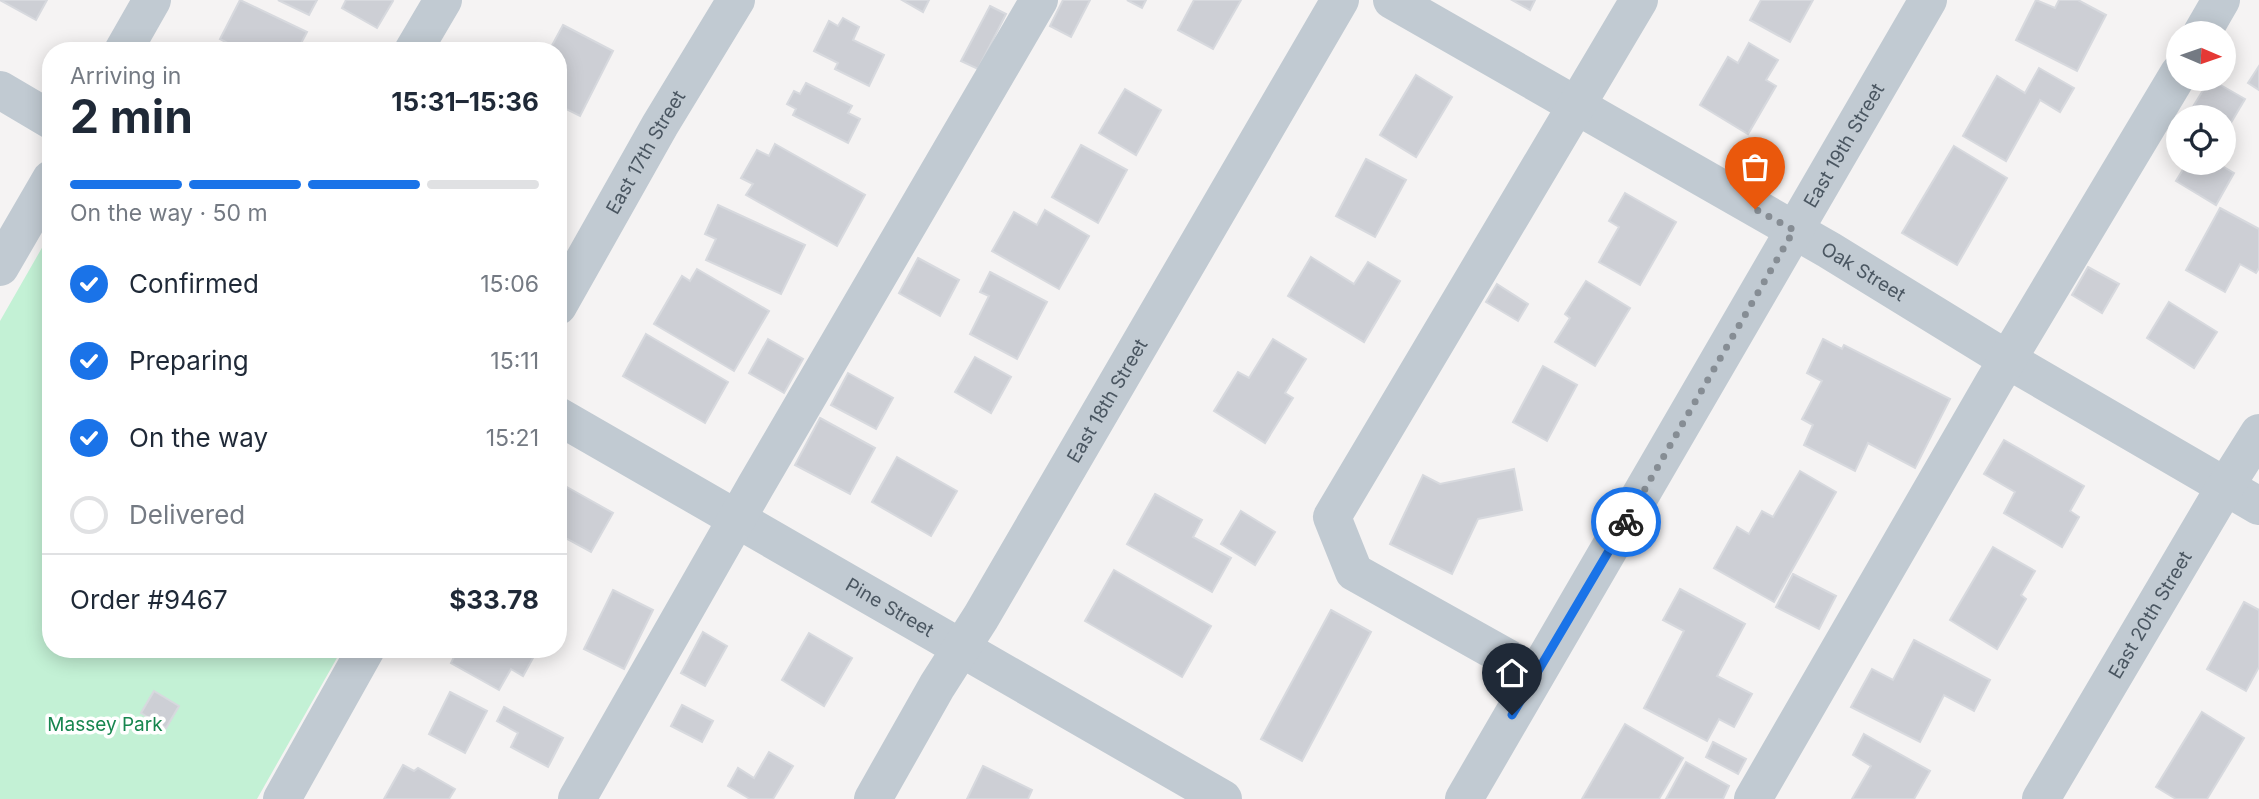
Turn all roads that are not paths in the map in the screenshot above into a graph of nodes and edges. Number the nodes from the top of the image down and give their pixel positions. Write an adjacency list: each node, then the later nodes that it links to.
1 (152, 0): 11 (street)
2 (443, 0): 12 (street)
3 (736, 0): 20 (street, East 17th Street)
4 (1039, 0): 26 (street)
5 (1340, 0): 27 (street, East 18th Street)
6 (1392, 0): 15 (street, Oak Street)
7 (1639, 0): 15 (street)
8 (1927, 0): 18 (street, East 19th Street)
9 (2221, 0): 10 (street)
10 (2209, 21)
11 (128, 42)
12 (419, 42)
13 (0, 90): 16 (street)
14 (2168, 91): 21 (street)
15 (1577, 106): 18 (street, Oak Street); 29 (street)
16 (42, 115)
17 (42, 195): 19 (street)
18 (1794, 230): 21 (street, Oak Street); 29 (street, East 19th Street)
19 (0, 267)
20 (567, 290)
21 (2008, 360): 24 (street, Oak Street); 36 (street)
22 (567, 421): 26 (street, Pine Street)
23 (2259, 433): 24 (street, East 20th Street)
24 (2225, 486): 25 (street, Oak Street); 37 (street, East 20th Street)
25 (2259, 506)
26 (737, 518): 27 (street, Pine Street); 32 (street)
27 (961, 648): 30 (street, Pine Street); 33 (street, East 18th Street)
28 (361, 658): 31 (street)
29 (1536, 674): 35 (street, East 19th Street)
30 (1182, 789): 34 (street, Pine Street)
31 (282, 799)
32 (577, 799)
33 (873, 799)
34 (1223, 799)
35 (1464, 799)
36 (1753, 799)
37 (2041, 799)

